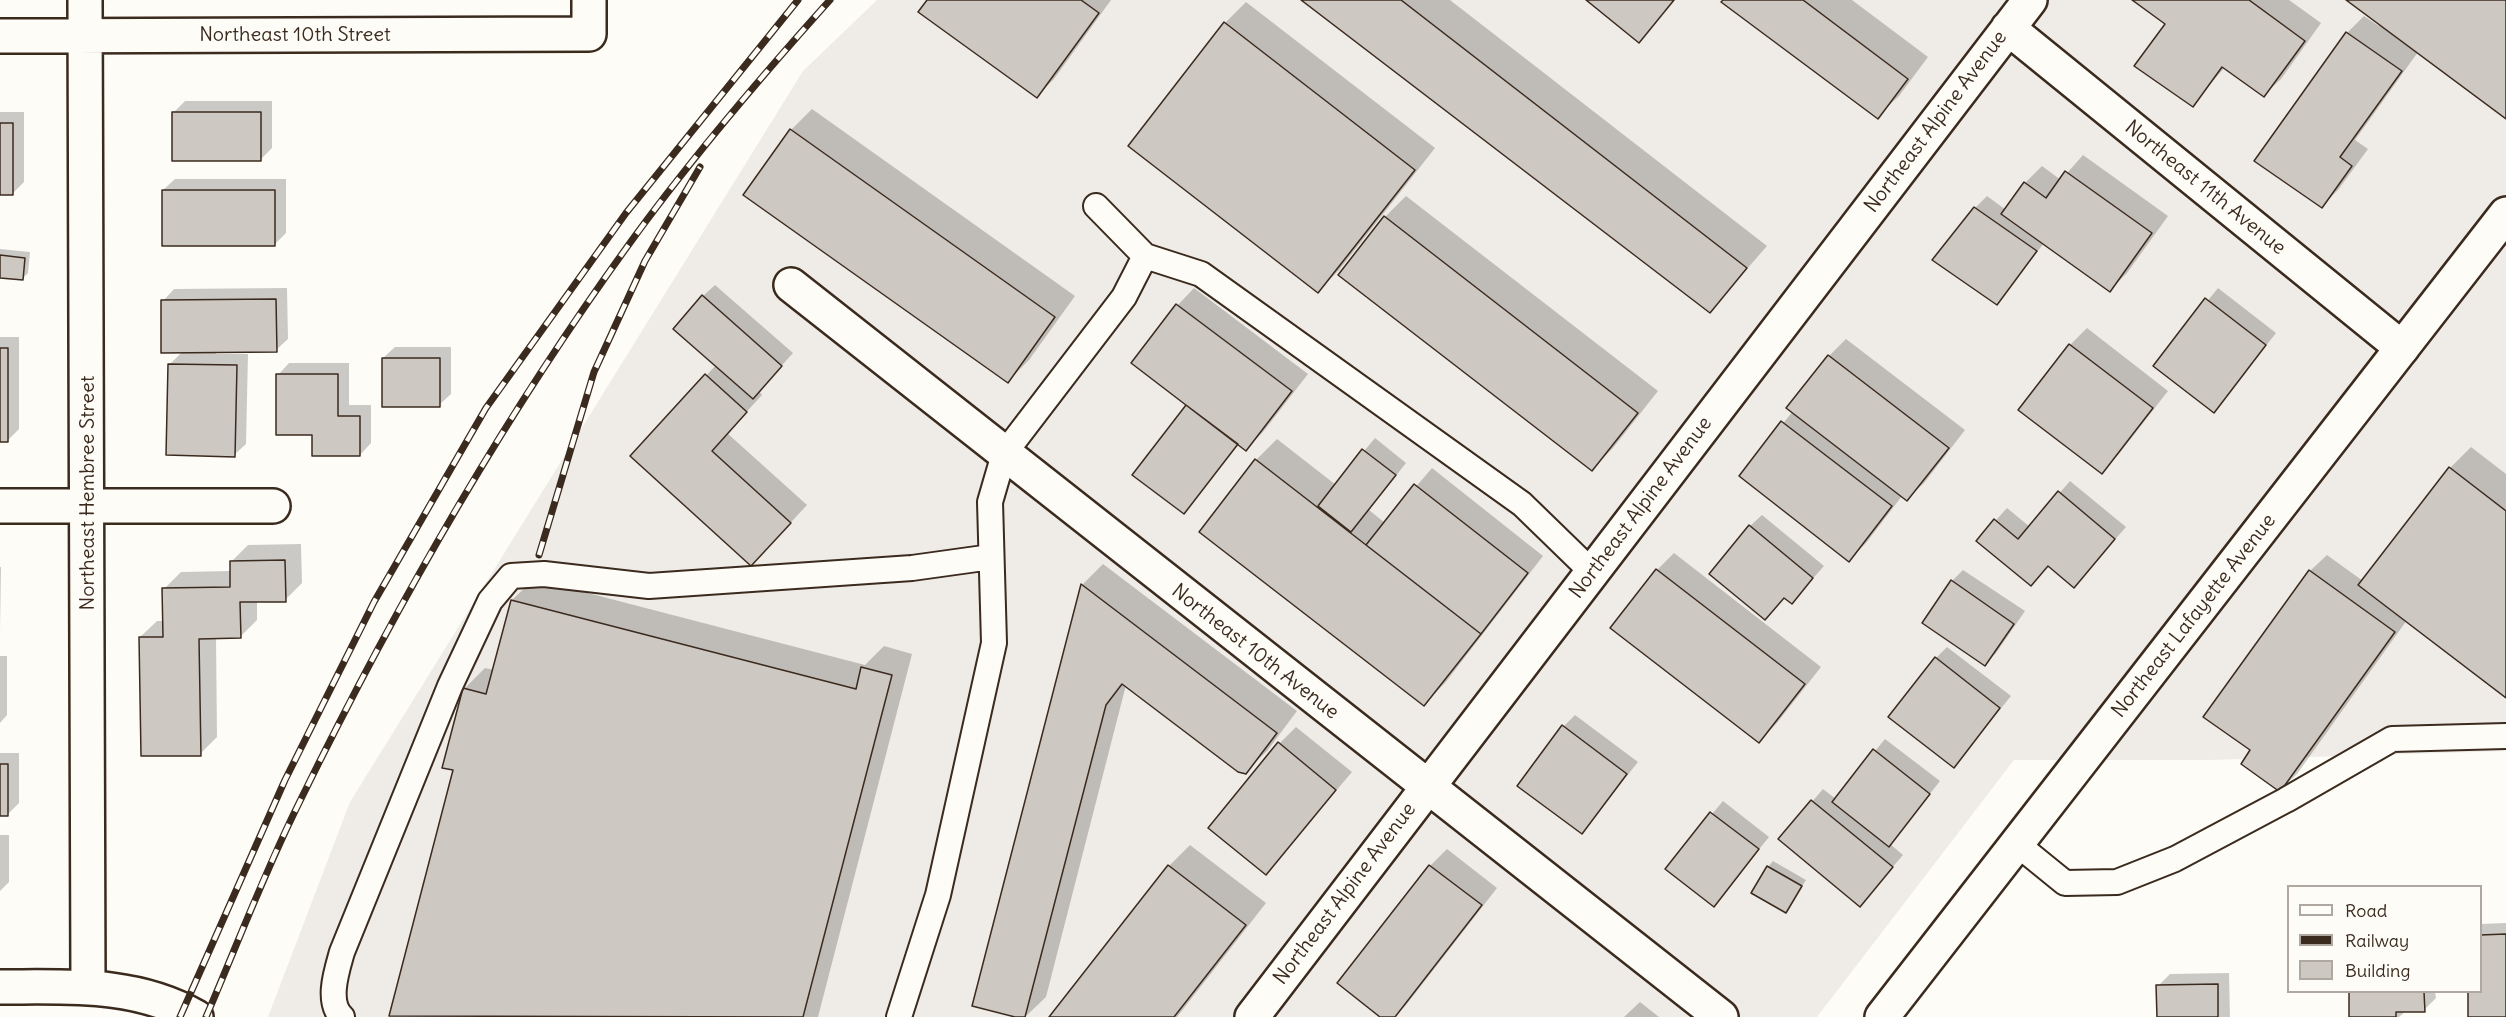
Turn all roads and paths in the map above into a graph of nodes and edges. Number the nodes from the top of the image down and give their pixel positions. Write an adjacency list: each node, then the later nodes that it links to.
1 (86, 0): 6 (street, Northeast Hembree Street)
2 (589, 0): 6 (street, Northeast 10th Street)
3 (2030, 0): 4 (street, Northeast Alpine Avenue)
4 (2008, 28): 11 (street, Northeast 11th Avenue); 17 (street, Northeast Alpine Avenue)
5 (0, 36): 6 (street, Northeast 10th Street)
6 (85, 36): 14 (street, Northeast Hembree Street)
7 (1096, 206): 9 (lane)
8 (2506, 214): 11 (street, Northeast Lafayette Avenue)
9 (1146, 255): 12 (lane); 17 (lane)
10 (791, 285): 12 (street, Northeast 10th Avenue)
11 (2402, 348): 20 (street, Northeast Lafayette Avenue)
12 (1004, 453): 16 (lane); 19 (street, Northeast 10th Avenue)
13 (0, 506): 14 (street)
14 (88, 506): 15 (street); 22 (street, Northeast Hembree Street)
15 (273, 506)
16 (992, 557): 24 (lane); 25 (lane)
17 (1592, 572): 19 (street, Northeast Alpine Avenue)
18 (2506, 736): 20 (lane)
19 (1427, 788): 26 (street, Northeast Alpine Avenue); 27 (street, Northeast 10th Avenue)
20 (2017, 844): 28 (street, Northeast Lafayette Avenue)
21 (0, 987): 22 (street)
22 (87, 987): 23 (street)
23 (196, 1017)
24 (342, 1017)
25 (899, 1017)
26 (1252, 1017)
27 (1721, 1017)
28 (1882, 1017)

